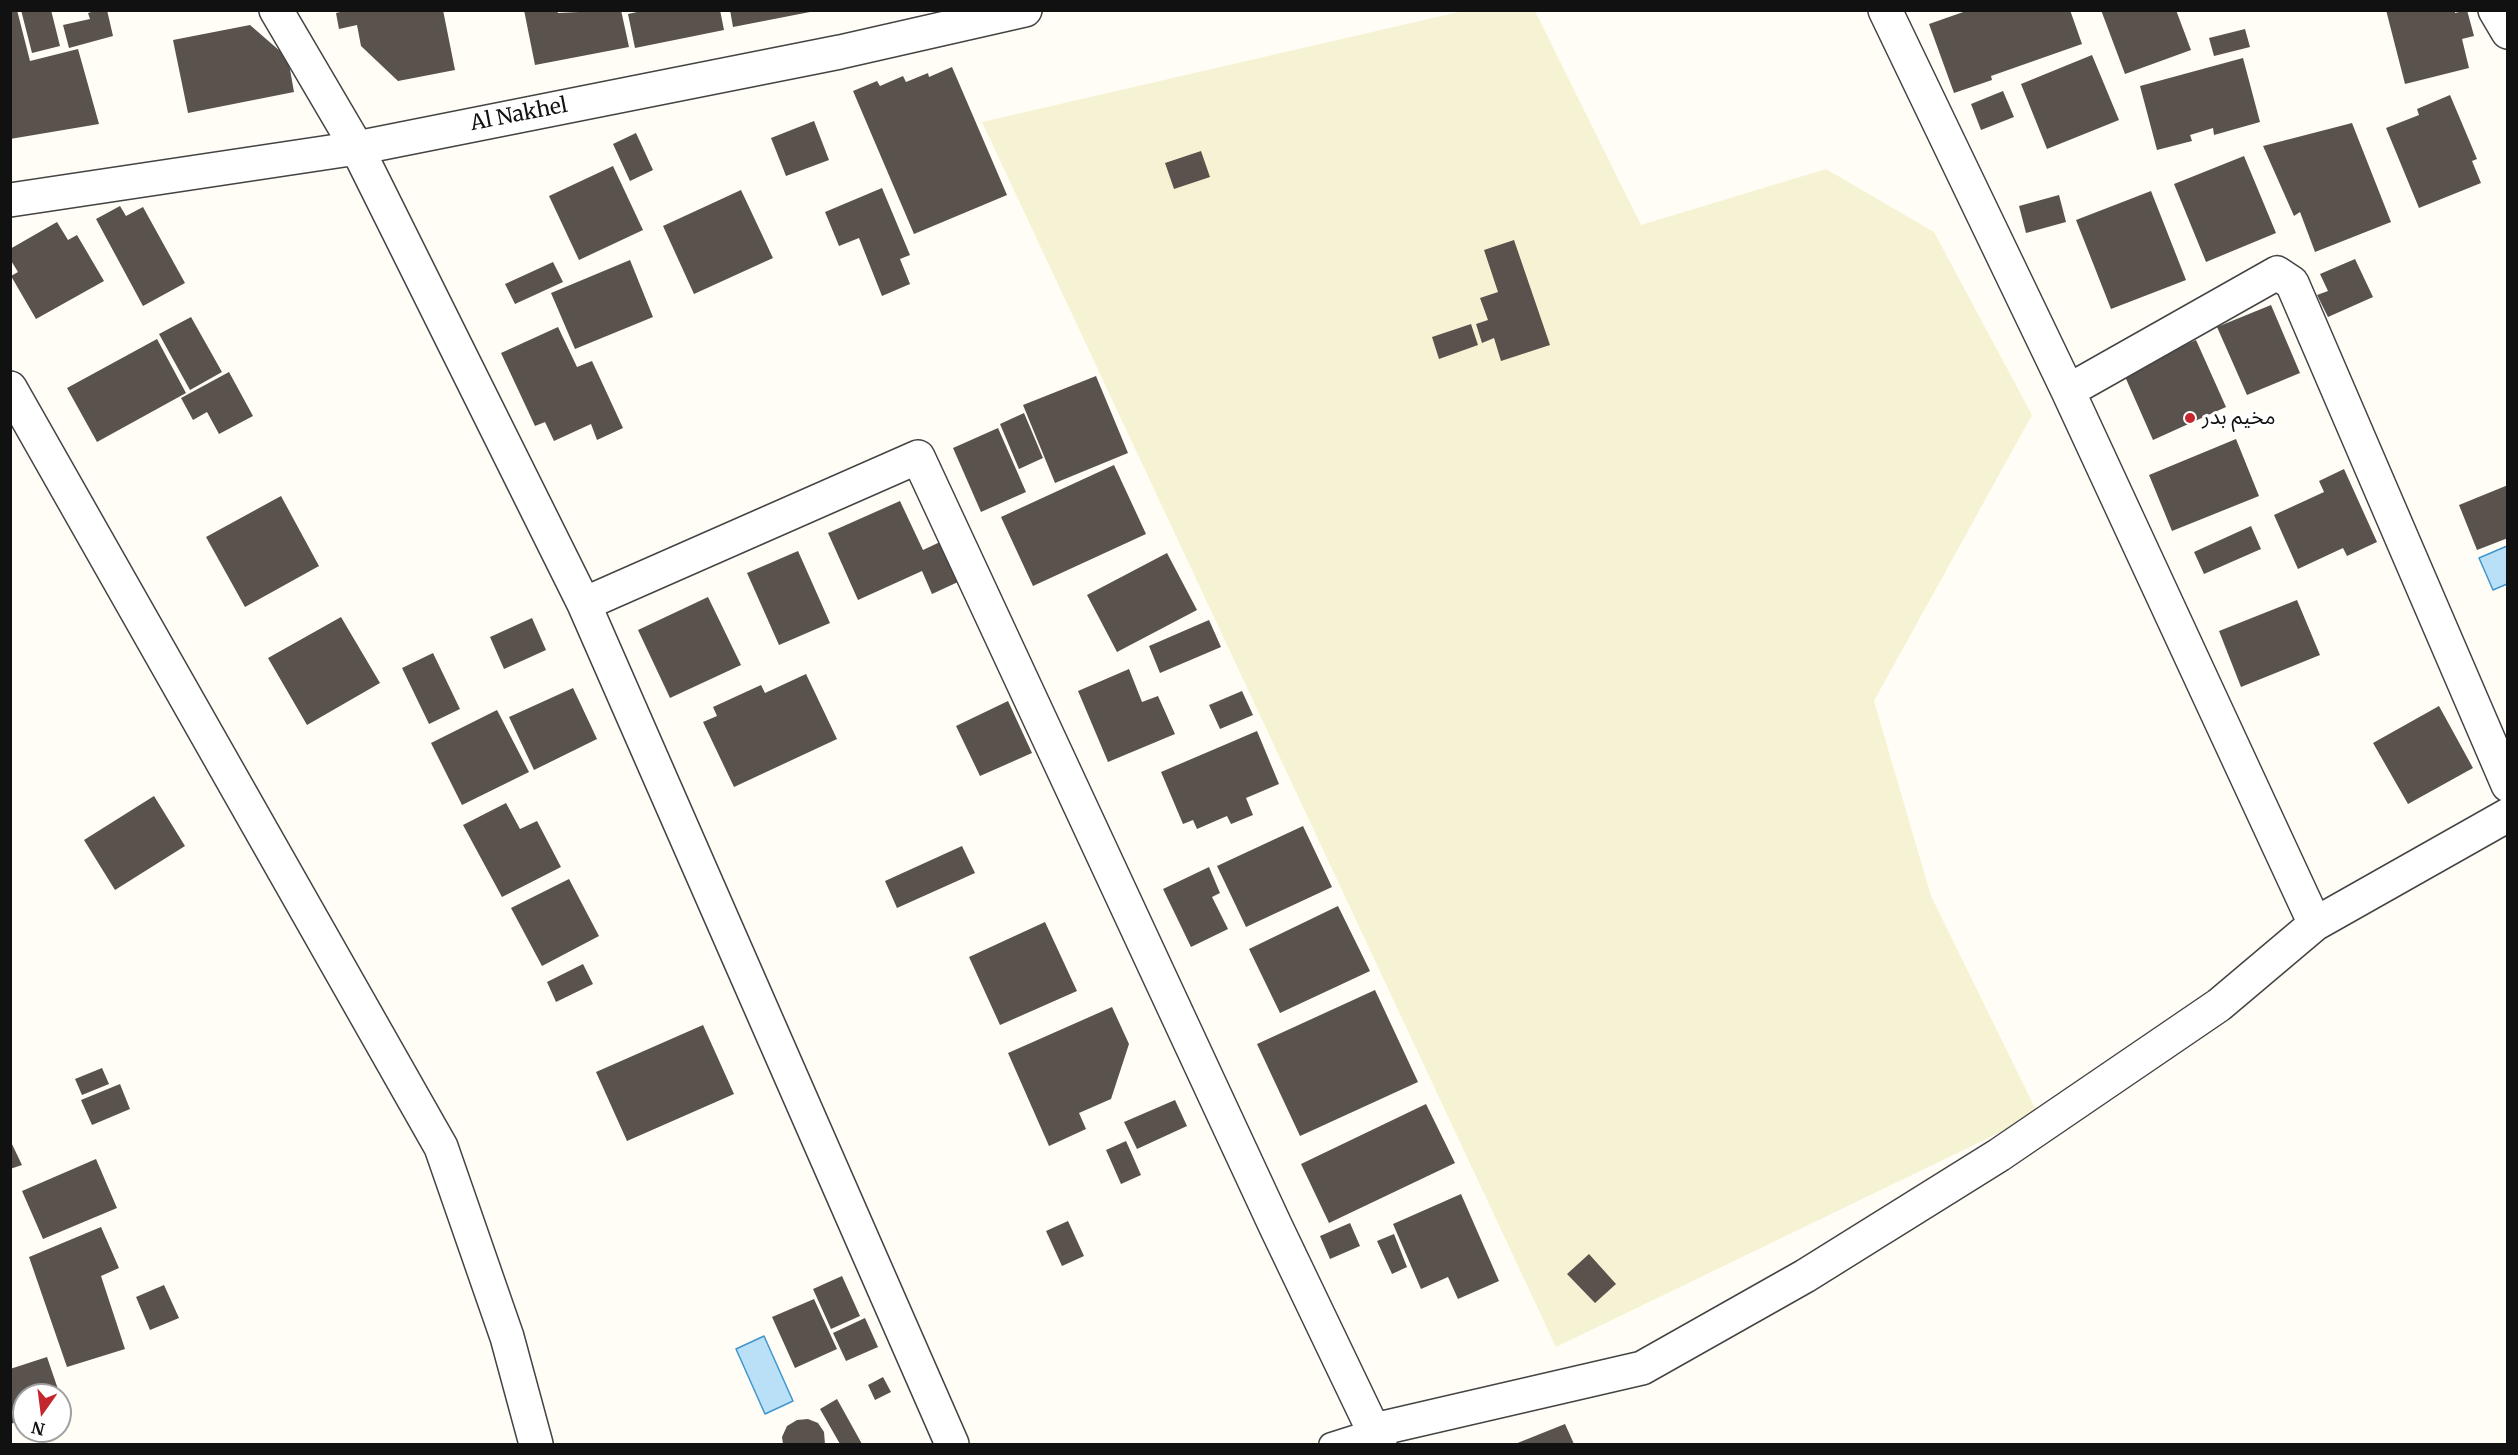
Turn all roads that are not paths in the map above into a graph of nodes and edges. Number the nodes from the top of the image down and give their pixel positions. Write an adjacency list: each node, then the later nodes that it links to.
1 (276, 10): 6 (street)
2 (1025, 10): 6 (street, Al Nakhel)
3 (1885, 10): 9 (street)
4 (2495, 10): 5 (street)
5 (2508, 32)
6 (357, 148): 7 (street, Al Nakhel); 10 (street)
7 (10, 200)
8 (10, 388): 15 (street)
9 (2068, 391): 11 (street); 13 (street)
10 (584, 604): 14 (street); 16 (street)
11 (2508, 785)
12 (2508, 815): 13 (street)
13 (2315, 924): 14 (street)
14 (1377, 1437): 17 (lane)
15 (536, 1444)
16 (952, 1444)
17 (1330, 1444)

